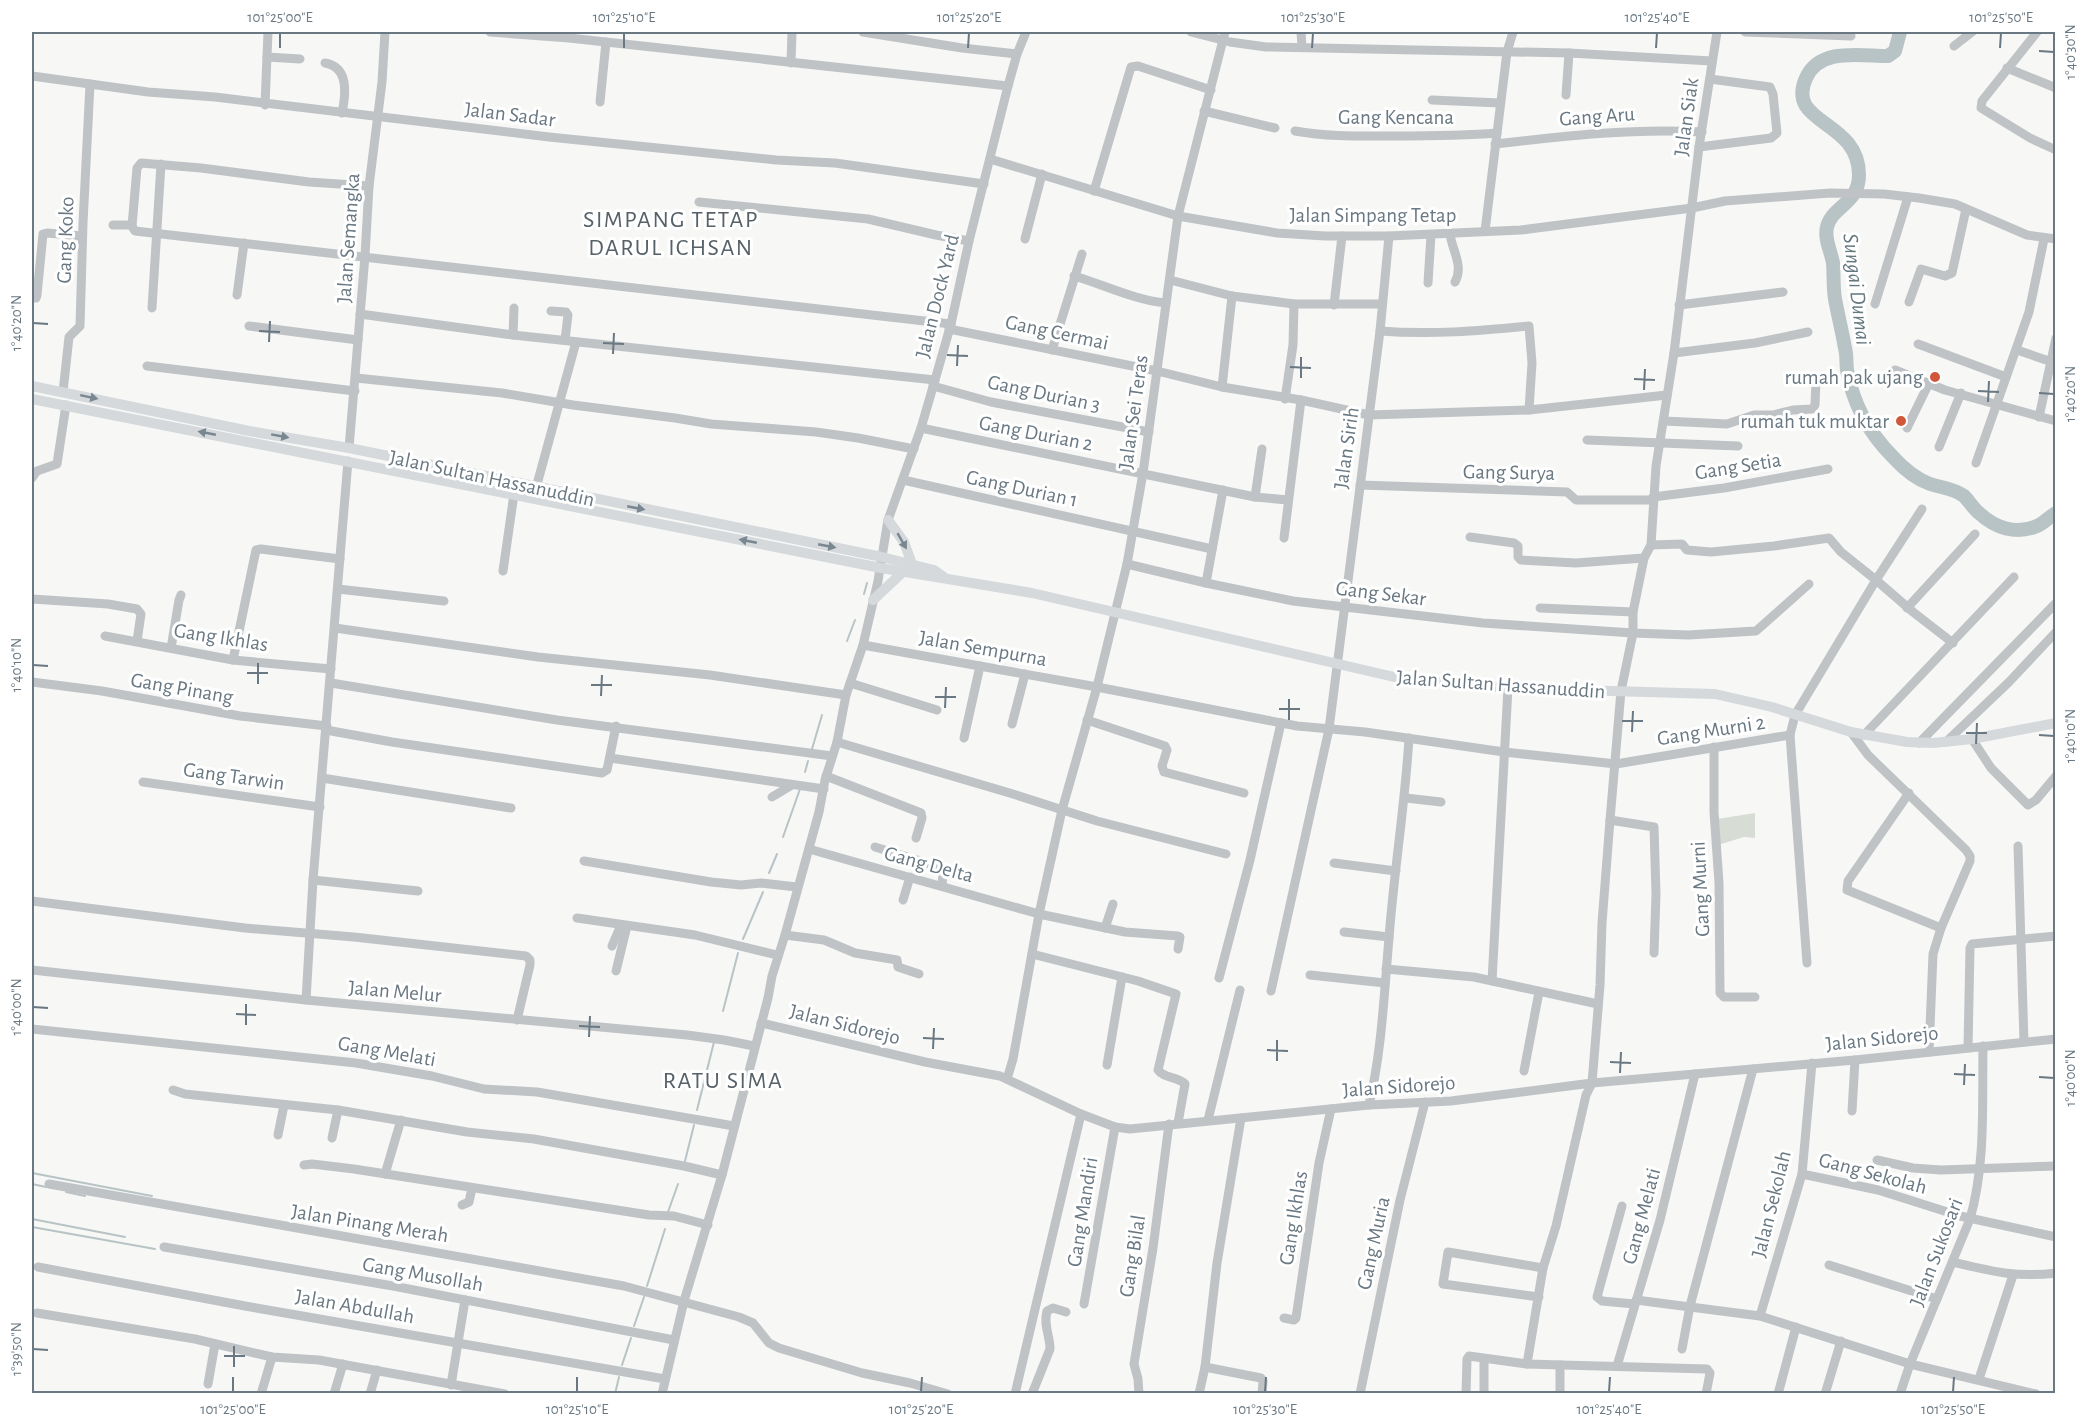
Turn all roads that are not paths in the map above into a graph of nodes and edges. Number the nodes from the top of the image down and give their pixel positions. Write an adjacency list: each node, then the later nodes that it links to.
1 (268, 32): 23 (street)
2 (384, 32): 42 (street, Jalan Semangka)
3 (490, 32): 14 (street)
4 (792, 32): 27 (street)
5 (863, 32): 22 (street)
6 (1026, 32): 22 (street, Jalan Dock Yard)
7 (1191, 32): 15 (street)
8 (1301, 32): 19 (street)
9 (1513, 32): 20 (street)
10 (1717, 32): 25 (street, Jalan Siak)
11 (1745, 32): 16 (street)
12 (1972, 32): 18 (street)
13 (2037, 32): 28 (street)
14 (538, 33): 17 (street)
15 (1224, 35): 19 (street); 34 (street, Jalan Sei Teras)
16 (1851, 36)
17 (606, 42): 27 (street); 37 (street)
18 (1954, 46)
19 (1302, 47): 20 (street)
20 (1507, 52): 21 (street); 38 (street)
21 (1569, 53): 25 (street); 35 (street)
22 (1017, 54): 32 (street, Jalan Dock Yard)
23 (267, 57): 24 (street); 39 (street)
24 (300, 59)
25 (1712, 61): 30 (street, Jalan Siak)
26 (325, 63): 41 (street)
27 (791, 63): 32 (street)
28 (2007, 68): 33 (street); 49 (street)
29 (32, 76): 31 (street, Jalan Sadar)
30 (1710, 79): 45 (street, Jalan Siak); 48 (street)
31 (90, 84): 39 (street, Jalan Sadar); 67 (street, Gang Koko)
32 (1008, 86): 50 (street, Jalan Dock Yard)
33 (2055, 88)
34 (1211, 90): 40 (street, Jalan Sei Teras); 55 (street)
35 (1566, 95)
36 (1432, 100): 38 (street)
37 (600, 102)
38 (1500, 103): 46 (street)
39 (265, 105): 41 (street, Jalan Sadar)
40 (1204, 111): 43 (street); 60 (street, Jalan Sei Teras)
41 (342, 113): 42 (street, Jalan Sadar)
42 (377, 118): 53 (street, Jalan Sadar); 54 (street, Jalan Semangka)
43 (1275, 128)
44 (1295, 131): 46 (street, Gang Kencana)
45 (1702, 132): 47 (street, Gang Aru); 48 (street, Jalan Siak)
46 (1497, 133): 47 (street)
47 (1495, 144): 63 (street)
48 (1699, 147): 58 (street, Jalan Siak)
49 (2055, 150)
50 (990, 159): 52 (street, Jalan Simpang Tetap); 53 (street, Jalan Dock Yard)
51 (161, 164): 54 (street); 62 (street); 64 (street)
52 (1042, 174): 55 (street, Jalan Simpang Tetap); 70 (street)
53 (984, 184): 73 (street, Jalan Dock Yard)
54 (369, 186): 76 (street, Jalan Semangka)
55 (1094, 191): 60 (street, Jalan Simpang Tetap)
56 (1908, 197): 58 (street, Jalan Simpang Tetap); 59 (street, Jalan Simpang Tetap); 89 (street)
57 (699, 202): 73 (street)
58 (1692, 208): 63 (street, Jalan Simpang Tetap); 91 (street, Jalan Siak)
59 (1966, 209): 71 (street, Jalan Simpang Tetap); 85 (street)
60 (1178, 216): 68 (street, Jalan Simpang Tetap); 78 (street, Jalan Sei Teras)
61 (112, 225): 62 (street, Gang Cermai)
62 (132, 226): 64 (street, Gang Cermai)
63 (1485, 231): 65 (street, Jalan Simpang Tetap)
64 (157, 232): 74 (street, Gang Cermai); 92 (street)
65 (1450, 234): 66 (street, Jalan Simpang Tetap); 79 (street)
66 (1431, 235): 69 (street, Jalan Simpang Tetap); 80 (street)
67 (82, 236): 84 (street); 121 (street, Gang Koko)
68 (1342, 236): 69 (street, Jalan Simpang Tetap); 90 (street)
69 (1389, 236): 88 (street, Jalan Sirih)
70 (1025, 239)
71 (2044, 239): 72 (street, Jalan Simpang Tetap); 107 (street)
72 (2055, 239)
73 (964, 241): 96 (street, Jalan Dock Yard)
74 (244, 243): 76 (street, Gang Cermai); 82 (street)
75 (1082, 254): 77 (street)
76 (365, 256): 95 (street, Jalan Semangka); 96 (street, Gang Cermai)
77 (1074, 276): 86 (street); 106 (street)
78 (1170, 280): 83 (street); 86 (street, Jalan Sei Teras)
79 (1455, 282)
80 (1428, 283)
81 (1783, 292): 91 (street)
82 (237, 295)
83 (1232, 296): 87 (street); 119 (street)
84 (32, 298)
85 (1908, 302)
86 (1166, 303): 112 (street, Jalan Sei Teras)
87 (1294, 304): 90 (street); 125 (street)
88 (1382, 304): 90 (street); 98 (street, Jalan Sirih)
89 (1875, 304)
90 (1334, 305)
91 (1679, 305): 108 (street, Jalan Siak)
92 (152, 308)
93 (514, 308): 100 (street)
94 (551, 311): 103 (street)
95 (360, 314): 100 (street, Gang Durian 3); 102 (street, Jalan Semangka)
96 (947, 325): 106 (street, Gang Cermai); 116 (street, Jalan Dock Yard)
97 (249, 326): 102 (street)
98 (1380, 331): 130 (street); 131 (street, Jalan Sirih)
99 (1808, 332): 108 (street)
100 (513, 334): 103 (street, Gang Durian 3)
101 (2055, 338): 109 (street)
102 (358, 339): 114 (street, Jalan Semangka)
103 (566, 340): 104 (street, Gang Durian 3)
104 (576, 342): 116 (street, Gang Durian 3); 127 (street)
105 (1918, 344): 113 (street)
106 (1052, 350): 112 (street, Gang Cermai)
107 (2017, 350): 109 (street); 113 (street)
108 (1674, 353): 123 (street, Jalan Siak)
109 (2052, 362): 132 (street)
110 (147, 366): 120 (street)
111 (1895, 370): 117 (street)
112 (1157, 371): 119 (street, Gang Cermai); 137 (street, Jalan Sei Teras)
113 (2006, 376): 128 (street)
114 (356, 378): 120 (street, Jalan Semangka); 127 (street)
115 (1816, 380): 133 (street)
116 (934, 383): 135 (street, Jalan Dock Yard); 137 (street, Gang Durian 3)
117 (1929, 383): 122 (street); 136 (street)
118 (32, 386): 121 (main road, Jalan Sultan Hassanuddin)
119 (1222, 387): 125 (street, Gang Cermai)
120 (355, 391): 143 (street, Jalan Semangka)
121 (63, 392): 138 (main road, Jalan Sultan Hassanuddin, one-way to 138)
122 (1961, 393): 128 (street); 142 (street)
123 (1667, 394): 130 (street, Gang Cermai); 133 (street, Jalan Siak)
124 (32, 399): 129 (main road, Jalan Sultan Hassanuddin)
125 (1285, 399): 126 (street, Gang Cermai)
126 (1301, 400): 131 (street, Gang Cermai); 158 (street)
127 (559, 403): 144 (street); 153 (street)
128 (1997, 403): 132 (street); 147 (street)
129 (66, 405): 138 (main road, Jalan Sultan Hassanuddin, one-way to 129); 150 (street)
130 (1529, 410): 131 (street, Gang Cermai)
131 (1369, 415): 152 (street, Jalan Sirih)
132 (2039, 417): 134 (street)
133 (1664, 421): 140 (street, Jalan Siak)
134 (2055, 421)
135 (921, 428): 144 (street, Jalan Dock Yard); 149 (street, Gang Durian 2)
136 (1907, 428)
137 (1149, 432): 149 (street, Jalan Sei Teras)
138 (247, 436): 143 (main road, Jalan Sultan Hassanuddin, one-way to 143); 146 (main road, Jalan Sultan Hassanuddin)
139 (1587, 440): 140 (street)
140 (1659, 444): 141 (street); 157 (street, Jalan Siak)
141 (1738, 446)
142 (1939, 447)
143 (349, 448): 153 (main road, Jalan Sultan Hassanuddin)
144 (914, 449): 151 (street, Jalan Dock Yard)
145 (1262, 449): 156 (street)
146 (348, 461): 155 (main road, Jalan Sultan Hassanuddin); 168 (street)
147 (1976, 463)
148 (1827, 468): 157 (street, Gang Setia)
149 (1143, 473): 154 (street, Gang Durian 2); 161 (street, Jalan Sei Teras)
150 (32, 478)
151 (903, 480): 160 (street, Jalan Dock Yard); 161 (street, Gang Durian 1)
152 (1360, 485): 157 (street, Gang Surya); 183 (street, Jalan Sirih)
153 (536, 488): 169 (main road, Jalan Sultan Hassanuddin, one-way to 169)
154 (1223, 490): 156 (street, Gang Durian 2); 166 (street)
155 (514, 494): 169 (main road, Jalan Sultan Hassanuddin, one-way to 155); 172 (street)
156 (1255, 497): 158 (street, Gang Durian 2)
157 (1653, 498): 165 (street, Jalan Siak)
158 (1288, 500): 164 (street)
159 (1922, 510): 174 (street, Gang Murni 2)
160 (888, 520): 169 (street, Jalan Dock Yard); 171 (main road, one-way to 171)
161 (1133, 530): 166 (street, Gang Durian 1); 170 (street, Jalan Sei Teras)
162 (1975, 534): 185 (street)
163 (1470, 537): 167 (street)
164 (1284, 538)
165 (1651, 545): 167 (street); 174 (street)
166 (1212, 549): 175 (street)
167 (1644, 558): 187 (street)
168 (340, 559): 177 (street); 196 (street)
169 (881, 562): 171 (main road, Jalan Sultan Hassanuddin); 180 (street, Jalan Dock Yard)
170 (1127, 564): 175 (street, Gang Sekar); 186 (street, Jalan Sei Teras)
171 (908, 567): 180 (main road); 186 (main road, Jalan Sultan Hassanuddin)
172 (503, 571)
173 (2014, 577): 193 (street)
174 (1876, 580): 185 (street); 209 (street, Gang Murni 2)
175 (1206, 584): 183 (street, Gang Sekar)
176 (1809, 584): 190 (street, Gang Sekar)
177 (338, 589): 181 (street); 188 (street)
178 (181, 595): 195 (street)
179 (32, 599): 192 (street)
180 (873, 600): 194 (street, Jalan Dock Yard)
181 (444, 601)
182 (2055, 603): 225 (street)
183 (1343, 607): 190 (street, Gang Sekar); 197 (street, Jalan Sirih)
184 (1540, 608): 187 (street)
185 (1907, 608): 193 (street)
186 (1116, 612): 197 (main road, Jalan Sultan Hassanuddin); 204 (street, Jalan Sei Teras)
187 (1633, 612): 190 (street)
188 (335, 628): 199 (street); 207 (street)
189 (2055, 632): 224 (street)
190 (1634, 633): 206 (street)
191 (105, 636): 192 (street, Gang Ikhlas)
192 (137, 640): 195 (street, Gang Ikhlas)
193 (1953, 643): 219 (street)
194 (863, 645): 198 (street, Jalan Sempurna); 203 (street, Jalan Dock Yard)
195 (171, 648): 196 (street, Gang Ikhlas)
196 (233, 660): 199 (street, Gang Ikhlas)
197 (1337, 664): 205 (main road, Jalan Sultan Hassanuddin); 216 (street, Jalan Sirih)
198 (980, 666): 200 (street, Jalan Sempurna); 220 (street)
199 (331, 669): 202 (street)
200 (1025, 674): 204 (street, Jalan Sempurna); 213 (street)
201 (32, 682): 215 (street, Gang Pinang)
202 (331, 683): 214 (street); 215 (street)
203 (850, 683): 207 (street, Jalan Dock Yard); 208 (street)
204 (1097, 687): 210 (street, Jalan Sei Teras); 211 (street, Jalan Sempurna)
205 (1508, 688): 206 (main road, Jalan Sultan Hassanuddin); 227 (street)
206 (1621, 691): 209 (main road, Jalan Sultan Hassanuddin); 230 (street)
207 (846, 695): 223 (street, Jalan Dock Yard)
208 (937, 710)
209 (1795, 715): 217 (main road, Jalan Sultan Hassanuddin); 218 (street, Gang Murni 2)
210 (1087, 720): 237 (street); 244 (street, Jalan Sei Teras)
211 (1281, 723): 216 (street, Jalan Sempurna); 285 (street)
212 (2055, 723): 222 (main road, Jalan Sultan Hassanuddin)
213 (1012, 724)
214 (616, 726): 228 (street); 229 (street)
215 (327, 728): 229 (street, Gang Pinang); 233 (street)
216 (1329, 729): 221 (street, Gang Murni 2); 289 (street, Jalan Sirih)
217 (1851, 732): 219 (main road, Jalan Sultan Hassanuddin); 238 (street)
218 (1790, 735): 226 (street, Gang Murni 2); 278 (street)
219 (1864, 735): 225 (main road, Jalan Sultan Hassanuddin)
220 (964, 738)
221 (1409, 738): 227 (street, Gang Murni 2); 240 (street)
222 (1972, 739): 224 (main road, Jalan Sultan Hassanuddin); 232 (street)
223 (837, 742): 228 (street, Jalan Dock Yard); 244 (street)
224 (1946, 742): 225 (main road, Jalan Sultan Hassanuddin)
225 (1919, 743)
226 (1714, 747): 230 (street, Gang Murni 2); 291 (street, Gang Murni)
227 (1504, 752): 230 (street, Gang Murni 2); 286 (street)
228 (832, 756): 231 (street, Jalan Dock Yard)
229 (610, 758): 235 (street)
230 (1616, 764): 245 (street)
231 (826, 776): 236 (street, Jalan Dock Yard); 246 (street)
232 (2055, 776)
233 (322, 778): 242 (street); 243 (street)
234 (143, 782): 242 (street, Gang Tarwin)
235 (792, 784): 236 (street); 239 (street)
236 (824, 789): 249 (street, Jalan Dock Yard)
237 (1244, 793)
238 (1909, 793): 266 (street); 266 (street)
239 (772, 797)
240 (1406, 798): 241 (street); 253 (street)
241 (1441, 802)
242 (320, 807): 255 (street)
243 (511, 808)
244 (1062, 810): 250 (street); 262 (street, Jalan Sei Teras)
245 (1610, 820): 275 (street); 293 (street)
246 (916, 838)
247 (2018, 846): 272 (street)
248 (875, 847): 256 (street)
249 (809, 849): 254 (street, Gang Delta); 257 (street, Jalan Dock Yard)
250 (1226, 854)
251 (584, 861): 257 (street)
252 (1334, 863): 253 (street)
253 (1396, 871): 271 (street)
254 (910, 878): 256 (street, Gang Delta); 259 (street)
255 (313, 880): 258 (street); 268 (street)
256 (942, 886): 262 (street, Gang Delta)
257 (797, 887): 269 (street, Jalan Dock Yard)
258 (418, 891)
259 (903, 900)
260 (32, 901): 268 (street)
261 (1113, 904): 265 (street)
262 (1039, 914): 265 (street, Gang Delta); 276 (street, Jalan Sei Teras)
263 (577, 918): 264 (street)
264 (624, 926): 273 (street); 277 (street); 281 (street)
265 (1105, 928): 274 (street, Gang Delta)
266 (1941, 928): 302 (street)
267 (1344, 932): 271 (street)
268 (310, 934): 292 (street); 294 (street)
269 (785, 935): 277 (street, Jalan Dock Yard); 282 (street)
270 (2055, 936): 272 (street)
271 (1389, 937): 279 (street)
272 (2022, 938): 298 (street); 301 (street)
273 (612, 946)
274 (1178, 949)
275 (1654, 952)
276 (1032, 954): 284 (street); 309 (street, Jalan Sei Teras)
277 (777, 955): 295 (street, Jalan Dock Yard)
278 (1807, 963)
279 (1386, 969): 286 (street); 287 (street)
280 (32, 970): 292 (street, Jalan Melur)
281 (616, 971)
282 (919, 974)
283 (1310, 975): 287 (street)
284 (1122, 977): 305 (street); 322 (street, Gang Bilal)
285 (1219, 978)
286 (1492, 981): 290 (street)
287 (1385, 983): 314 (street)
288 (1240, 990): 321 (street)
289 (1271, 991)
290 (1539, 992): 293 (street); 307 (street)
291 (1755, 997)
292 (306, 1000): 294 (street, Jalan Melur)
293 (1599, 1004): 310 (street)
294 (517, 1020): 299 (street, Jalan Melur)
295 (761, 1023): 299 (street, Jalan Dock Yard); 309 (street, Jalan Sidorejo)
296 (32, 1029): 323 (street, Gang Melati)
297 (2055, 1039): 298 (street, Jalan Sidorejo)
298 (2024, 1042): 300 (street, Jalan Sidorejo)
299 (754, 1046): 323 (street, Jalan Dock Yard)
300 (1983, 1046): 301 (street, Jalan Sidorejo); 330 (street, Jalan Sukosari)
301 (1968, 1048): 302 (street, Jalan Sidorejo)
302 (1929, 1052): 303 (street, Jalan Sidorejo)
303 (1855, 1060): 304 (street, Jalan Sidorejo); 317 (street)
304 (1812, 1063): 306 (street, Jalan Sidorejo); 332 (street, Jalan Sekolah)
305 (1107, 1065)
306 (1753, 1069): 308 (street, Jalan Sidorejo); 354 (street)
307 (1524, 1071)
308 (1695, 1074): 310 (street, Jalan Sidorejo); 352 (street, Gang Melati)
309 (1007, 1079): 318 (street, Jalan Sidorejo)
310 (1592, 1083): 312 (street, Jalan Sidorejo); 345 (street)
311 (173, 1090): 313 (street)
312 (1425, 1102): 314 (street, Jalan Sidorejo); 389 (street, Gang Muria)
313 (284, 1105): 316 (street); 325 (street)
314 (1369, 1105): 315 (street, Jalan Sidorejo)
315 (1331, 1109): 319 (street, Jalan Sidorejo); 358 (street, Gang Ikhlas)
316 (338, 1110): 320 (street); 326 (street)
317 (1852, 1111)
318 (1081, 1114): 324 (street, Jalan Sidorejo); 384 (street)
319 (1241, 1118): 321 (street, Jalan Sidorejo); 372 (street)
320 (401, 1120): 331 (street); 333 (street)
321 (1208, 1120): 322 (street, Jalan Sidorejo)
322 (1173, 1124): 324 (street, Jalan Sidorejo); 386 (street, Gang Bilal)
323 (734, 1126): 333 (street, Jalan Dock Yard)
324 (1115, 1127): 353 (street, Gang Mandiri)
325 (278, 1135)
326 (332, 1138)
327 (1877, 1160): 330 (street)
328 (304, 1165): 331 (street)
329 (2055, 1166): 330 (street)
330 (1980, 1169): 338 (street, Jalan Sukosari)
331 (385, 1174): 335 (street)
332 (1802, 1174): 338 (street, Gang Sekolah); 357 (street, Jalan Sekolah)
333 (722, 1175): 339 (street, Jalan Dock Yard)
334 (49, 1184): 351 (street, Jalan Pinang Merah)
335 (471, 1188): 336 (street); 339 (street)
336 (462, 1204)
337 (1622, 1206): 352 (street)
338 (1970, 1219): 340 (street, Gang Sekolah); 342 (street, Jalan Sukosari)
339 (708, 1225): 351 (street, Jalan Dock Yard)
340 (2055, 1237)
341 (164, 1247): 350 (street, Gang Musollah)
342 (1953, 1262): 347 (street); 349 (street, Jalan Sukosari)
343 (1829, 1265): 349 (street)
344 (38, 1267): 362 (street, Jalan Abdullah)
345 (1543, 1268): 348 (street); 348 (street)
346 (2055, 1273): 347 (street)
347 (2013, 1275): 375 (street)
348 (1539, 1297): 368 (street)
349 (1937, 1299): 369 (street, Jalan Sukosari)
350 (465, 1300): 360 (street, Gang Musollah); 362 (street)
351 (684, 1301): 360 (street, Jalan Dock Yard); 383 (street, Jalan Pinang Merah)
352 (1635, 1302): 354 (street); 371 (street, Gang Melati)
353 (1084, 1304)
354 (1690, 1306): 357 (street); 364 (street)
355 (1066, 1312): 385 (street)
356 (37, 1313): 363 (street)
357 (1760, 1316): 359 (street)
358 (1284, 1318)
359 (1796, 1328): 361 (street); 394 (street)
360 (674, 1340): 374 (street, Jalan Dock Yard)
361 (1841, 1341): 369 (street); 395 (street)
362 (458, 1343): 374 (street, Jalan Abdullah); 377 (street)
363 (215, 1344): 365 (street); 376 (street)
364 (1682, 1349)
365 (272, 1357): 367 (street); 378 (street)
366 (1484, 1359): 368 (street); 390 (street); 391 (street)
367 (343, 1364): 373 (street); 379 (street)
368 (1527, 1364): 370 (street)
369 (1910, 1364): 375 (street); 396 (street, Jalan Sukosari)
370 (1560, 1365): 371 (street); 392 (street)
371 (1617, 1366): 393 (street)
372 (1205, 1367): 387 (street); 388 (street)
373 (377, 1370): 377 (street); 380 (street)
374 (665, 1379): 382 (street, Jalan Dock Yard)
375 (1979, 1379): 397 (street)
376 (208, 1384)
377 (451, 1385): 381 (street)
378 (261, 1394)
379 (334, 1394)
380 (370, 1394)
381 (505, 1394)
382 (662, 1394)
383 (948, 1394)
384 (1015, 1394)
385 (1032, 1394)
386 (1139, 1394)
387 (1199, 1394)
388 (1262, 1394)
389 (1360, 1394)
390 (1466, 1394)
391 (1484, 1394)
392 (1560, 1394)
393 (1706, 1394)
394 (1778, 1394)
395 (1825, 1394)
396 (1900, 1394)
397 (2036, 1394)

